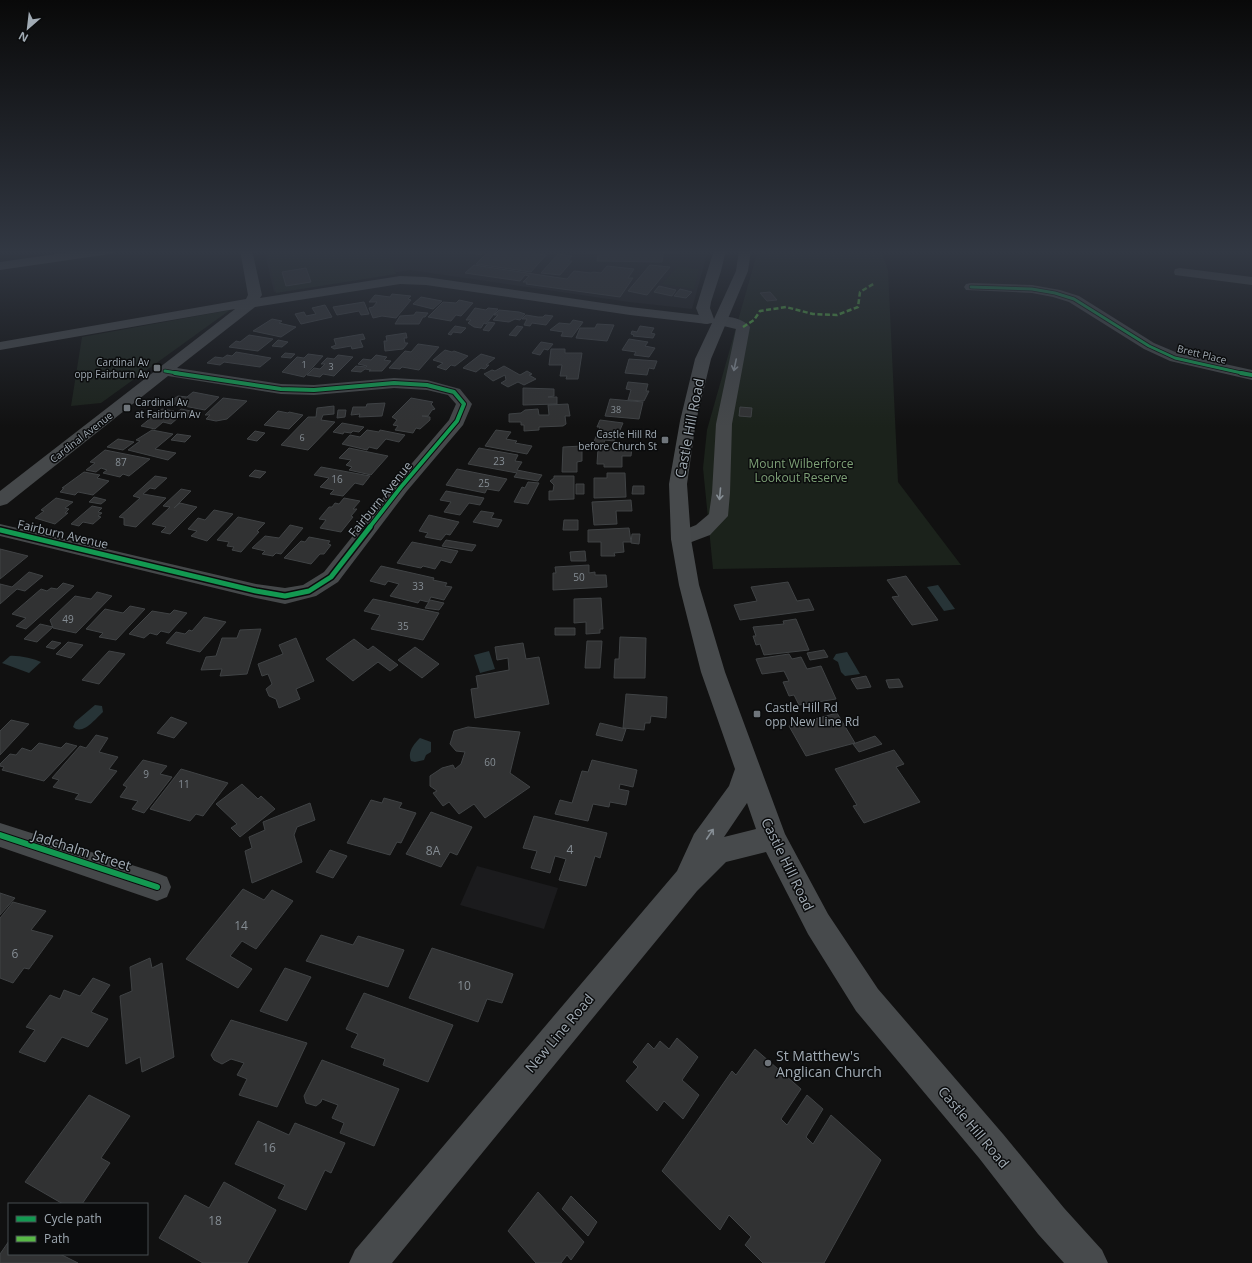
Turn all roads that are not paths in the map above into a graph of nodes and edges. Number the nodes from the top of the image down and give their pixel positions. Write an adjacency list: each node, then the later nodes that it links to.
1 (211, 309): 9 (street)
2 (242, 309): 10 (street, Cardinal Avenue)
3 (616, 309): 8 (street)
4 (704, 309): 8 (main road)
5 (717, 309): 8 (main road, Castle Hill Road)
6 (720, 309): 8 (main road, Castle Hill Road)
7 (1090, 309): 11 (street, Brett Place)
8 (714, 320): 14 (main road, Castle Hill Road); 14 (street, one-way to 14)
9 (0, 346)
10 (166, 371): 12 (street, Cardinal Avenue); 13 (street, Fairburn Avenue)
11 (1252, 375)
12 (0, 500)
13 (0, 530)
14 (681, 539): 15 (main road, Castle Hill Road)
15 (748, 770): 17 (main road, Castle Hill Road); 18 (main road, one-way to 15)
16 (0, 835): 19 (street, Jadchalm Street)
17 (773, 838): 18 (main road, New Line Road); 21 (main road, Castle Hill Road)
18 (687, 881): 20 (main road, New Line Road)
19 (157, 887)
20 (368, 1263)
21 (1089, 1263)

